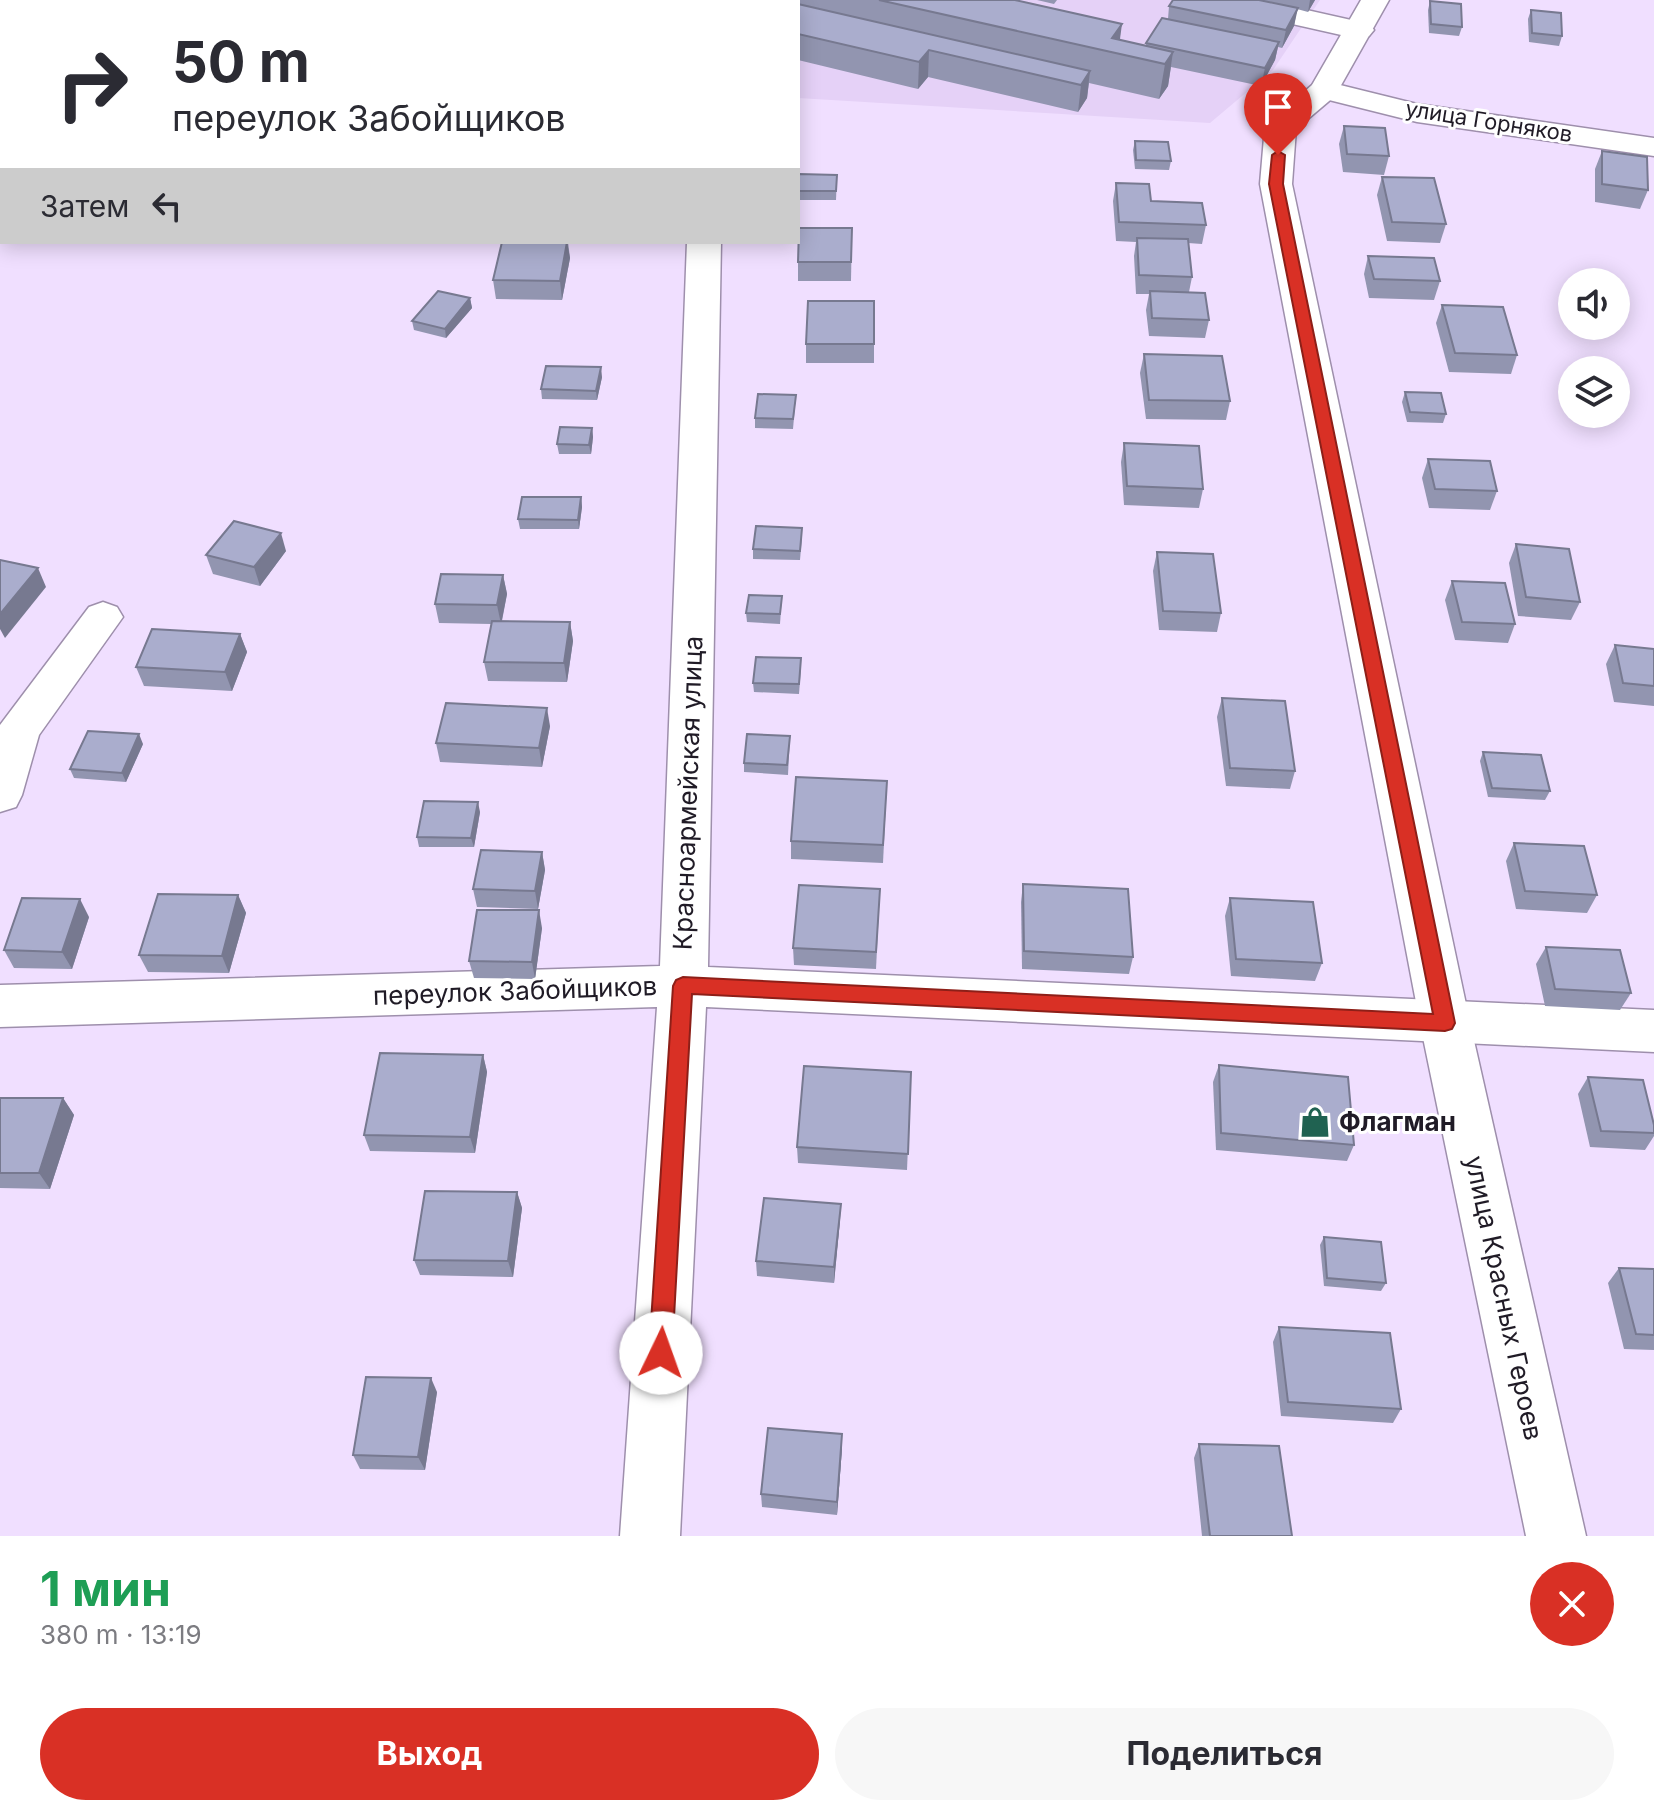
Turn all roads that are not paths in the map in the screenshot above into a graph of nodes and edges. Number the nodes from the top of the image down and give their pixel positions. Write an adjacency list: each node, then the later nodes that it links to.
1 (1375, 0): 3 (street, улица Красных Героев)
2 (1234, 1): 3 (street)
3 (1359, 30): 4 (street, улица Красных Героев)
4 (1324, 90): 5 (street, улица Горняков); 11 (street, улица Красных Героев)
5 (1654, 147)
6 (704, 244): 9 (street, Красноармейская улица)
7 (103, 617): 8 (street)
8 (0, 795)
9 (683, 986): 10 (street, переулок Забойщиков); 11 (street, переулок Забойщиков); 13 (street, Красноармейская улица)
10 (0, 1006)
11 (1445, 1023): 12 (street, переулок Забойщиков); 14 (street, улица Красных Героев)
12 (1654, 1031)
13 (650, 1536)
14 (1556, 1536)

